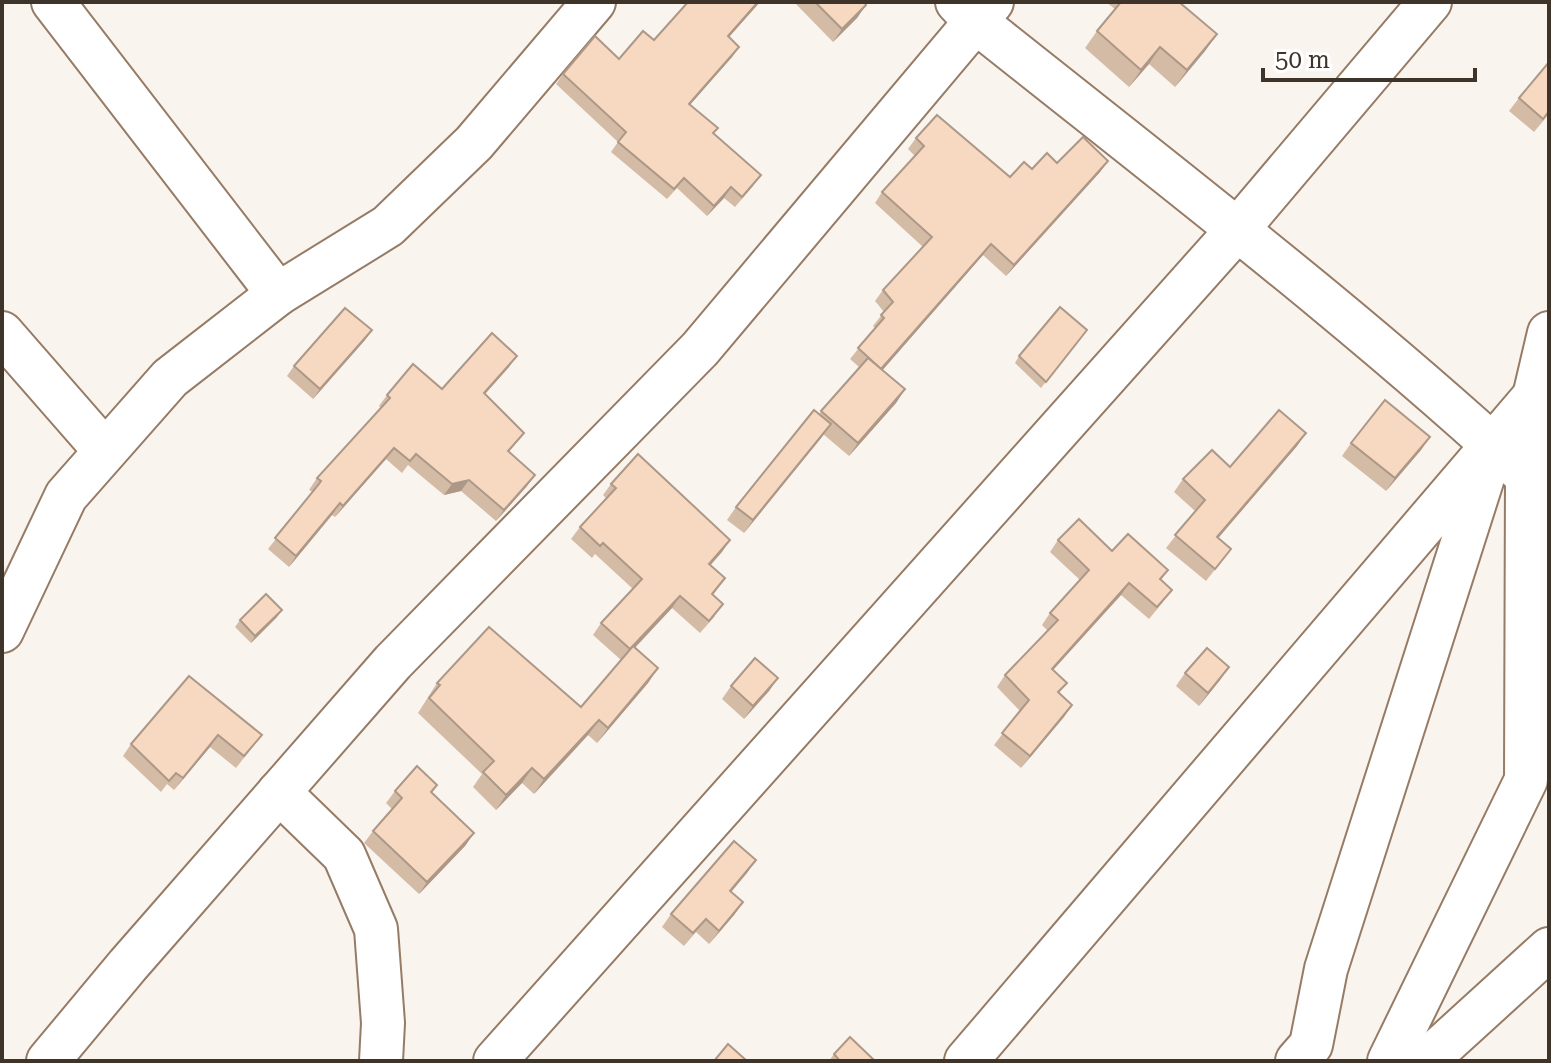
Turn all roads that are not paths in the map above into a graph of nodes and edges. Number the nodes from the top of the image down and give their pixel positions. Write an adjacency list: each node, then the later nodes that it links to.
1 (53, 2): 6 (street)
2 (594, 2): 6 (street)
3 (1430, 2): 5 (street)
4 (975, 8): 5 (street); 14 (street)
5 (1237, 230): 10 (street); 18 (street)
6 (278, 294): 11 (street)
7 (2, 333): 11 (street)
8 (1549, 333): 9 (street)
9 (1542, 388): 10 (street); 12 (street)
10 (1493, 445): 12 (street); 19 (street); 20 (street)
11 (105, 451): 13 (street)
12 (1538, 486): 21 (street)
13 (2, 631)
14 (279, 792): 16 (street); 17 (street)
15 (1549, 949): 22 (street)
16 (48, 1061)
17 (381, 1061)
18 (495, 1061)
19 (966, 1061)
20 (1297, 1061)
21 (1389, 1061)
22 (1426, 1061)

